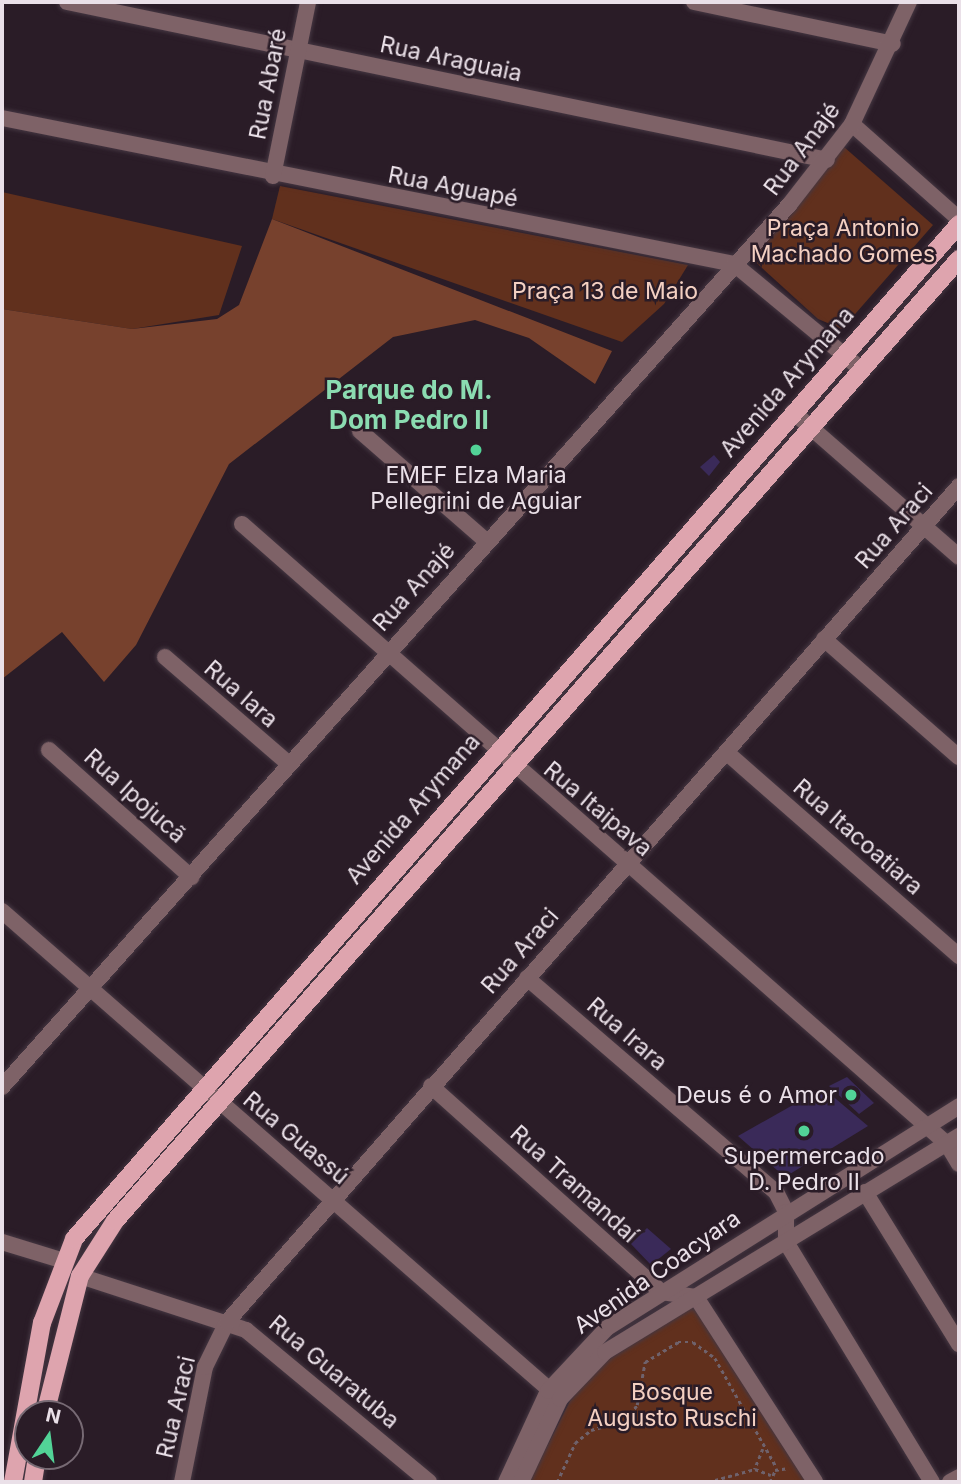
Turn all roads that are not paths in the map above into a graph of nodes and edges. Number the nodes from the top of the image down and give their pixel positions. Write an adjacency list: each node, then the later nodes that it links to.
1 (67, 2): 6 (street, Rua Araguaia)
2 (308, 2): 6 (street, Rua Abaré)
3 (694, 2): 5 (street)
4 (909, 2): 5 (street, Rua Anajé)
5 (893, 44): 8 (street, Rua Anajé)
6 (298, 50): 9 (street, Rua Araguaia); 10 (street, Rua Abaré)
7 (2, 118): 10 (street, Rua Aguapé)
8 (852, 124): 9 (street, Rua Anajé); 11 (street)
9 (827, 160): 13 (street, Rua Anajé)
10 (273, 176): 13 (street, Rua Aguapé)
11 (959, 222): 14 (main road, Avenida Arymana)
12 (959, 259): 15 (main road, Avenida Arymana)
13 (734, 264): 14 (street, Rua Aguapé); 22 (street, Rua Anajé)
14 (844, 355): 15 (street, Rua Aguapé); 16 (main road, Avenida Arymana)
15 (862, 369): 17 (main road, Avenida Arymana)
16 (793, 412): 17 (street); 28 (main road, Avenida Arymana)
17 (811, 429): 21 (street); 32 (main road, Avenida Arymana)
18 (360, 431): 22 (street)
19 (959, 486): 21 (street, Rua Araci)
20 (242, 524): 25 (street, Rua Itaipava)
21 (924, 527): 23 (street); 24 (street, Rua Araci)
22 (486, 541): 25 (street, Rua Anajé)
23 (959, 557)
24 (824, 639): 29 (street, Rua Araci); 30 (street)
25 (386, 652): 28 (street, Rua Itaipava); 31 (street, Rua Anajé)
26 (164, 657): 31 (street, Rua Iara)
27 (49, 750): 34 (street, Rua Ipojucã)
28 (496, 751): 32 (street, Rua Itaipava); 41 (main road, Avenida Arymana)
29 (726, 752): 33 (street, Rua Araci); 36 (street, Rua Itacoatiara)
30 (959, 757)
31 (289, 764): 34 (street, Rua Anajé)
32 (512, 767): 33 (street, Rua Itaipava); 42 (main road, Avenida Arymana)
33 (625, 862): 37 (street, Rua Araci); 44 (street, Rua Itaipava)
34 (191, 877): 38 (street, Rua Anajé)
35 (2, 911): 38 (street, Rua Guassú)
36 (959, 956)
37 (527, 978): 39 (street, Rua Araci); 49 (street, Rua Irara)
38 (92, 989): 40 (street, Rua Anajé); 41 (street, Rua Guassú)
39 (430, 1086): 48 (street, Rua Araci); 54 (street, Rua Tramandaí)
40 (2, 1087)
41 (201, 1087): 42 (street, Rua Guassú); 52 (main road, Avenida Arymana)
42 (217, 1102): 48 (street, Rua Guassú); 53 (main road, Avenida Arymana)
43 (959, 1106): 44 (street, Avenida Coacyara)
44 (926, 1126): 45 (street, Rua Itaipava); 49 (street, Avenida Coacyara)
45 (953, 1140): 46 (street, Rua Itaipava); 47 (street, Avenida Coacyara)
46 (959, 1164)
47 (865, 1192): 51 (street, Avenida Coacyara); 57 (street)
48 (332, 1198): 56 (street, Rua Araci); 58 (street, Rua Guassú)
49 (786, 1212): 51 (street); 54 (street, Avenida Coacyara)
50 (2, 1242): 52 (street)
51 (786, 1242): 55 (street, Avenida Coacyara); 67 (street)
52 (61, 1260): 61 (main road, Avenida Arymana)
53 (80, 1276): 56 (street, Rua Guaratuba); 59 (main road, Avenida Arymana)
54 (661, 1292): 55 (street); 58 (street, Avenida Coacyara)
55 (696, 1297): 58 (street, Avenida Coacyara); 66 (street)
56 (227, 1322): 62 (street, Rua Araci); 63 (street, Rua Guaratuba)
57 (959, 1344)
58 (554, 1395): 64 (street, Avenida Coacyara); 65 (street, Avenida Coacyara)
59 (49, 1400)
60 (959, 1477): 68 (street)
61 (13, 1482)
62 (182, 1482)
63 (429, 1482)
64 (506, 1482)
65 (521, 1482)
66 (815, 1482)
67 (932, 1482)
68 (950, 1482)

